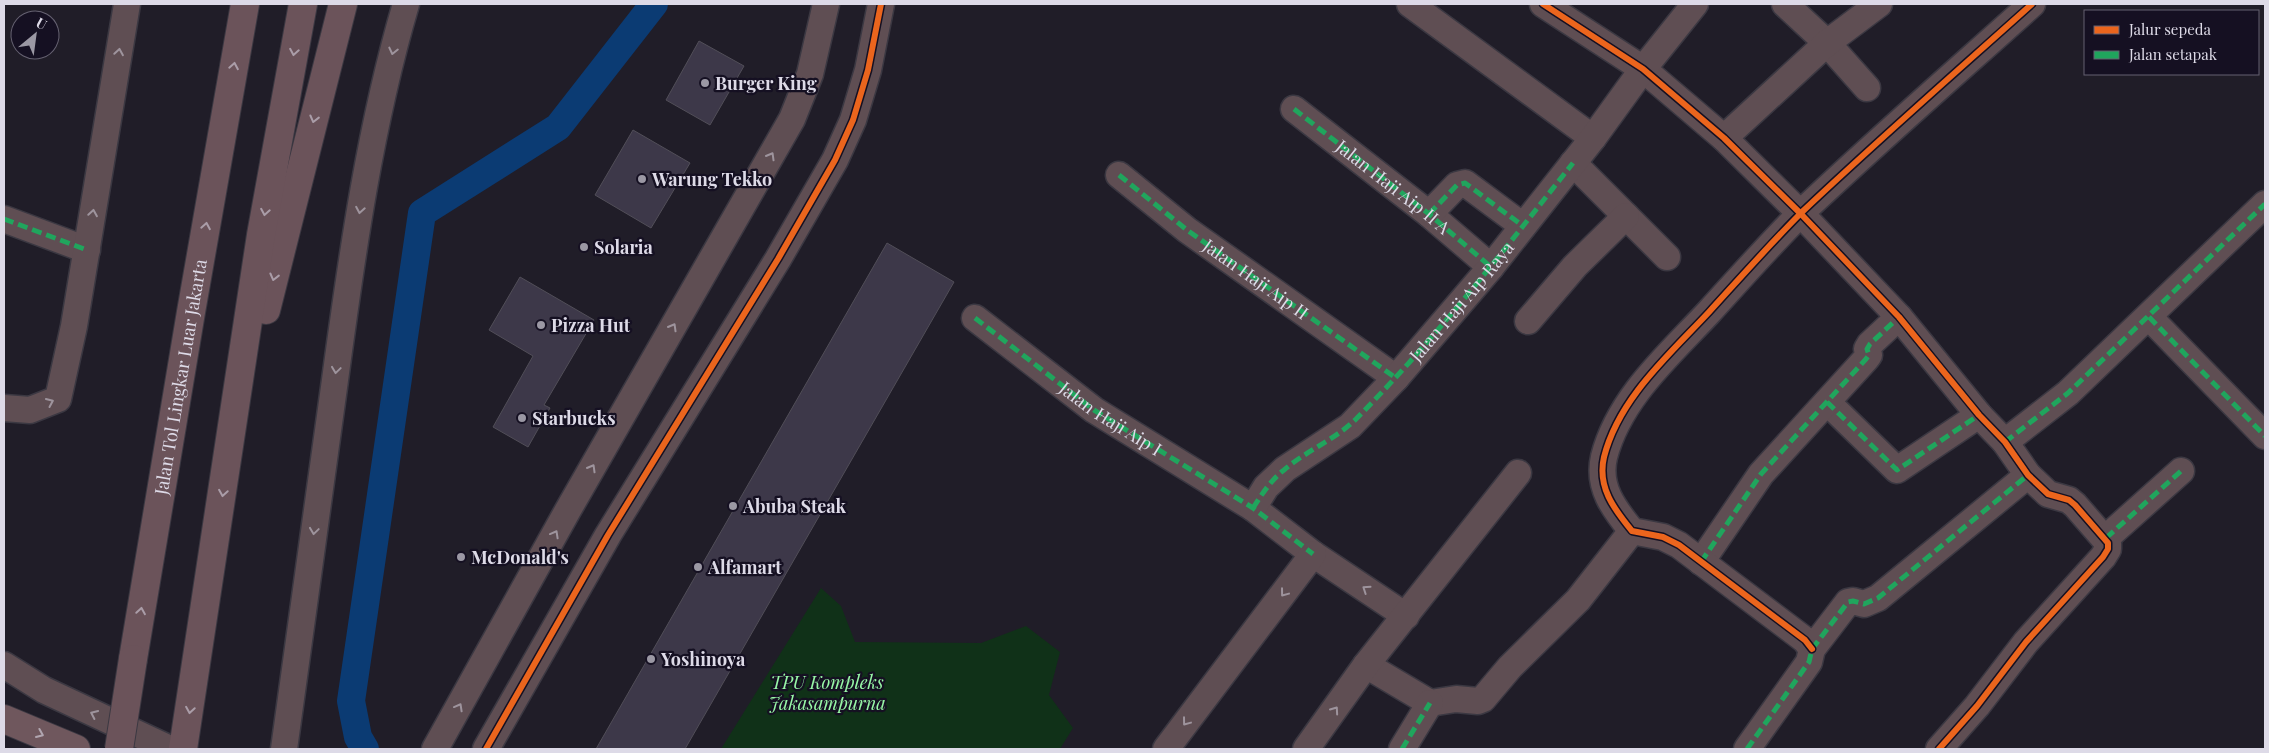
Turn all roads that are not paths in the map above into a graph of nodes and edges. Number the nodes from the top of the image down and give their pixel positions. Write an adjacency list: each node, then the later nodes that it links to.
1 (127, 4): 28 (street, one-way to 1)
2 (245, 4): 57 (highway, Jalan Tol Lingkar Luar Jakarta, one-way to 2, bridge)
3 (303, 4): 41 (highway, one-way to 41)
4 (343, 4): 41 (highway, one-way to 41)
5 (406, 4): 60 (street, one-way to 60)
6 (826, 4): 61 (street, one-way to 6)
7 (881, 4): 62 (street)
8 (1410, 4): 18 (street)
9 (1695, 4): 15 (street, Jalan Haji Aip Raya)
10 (1785, 4): 14 (street)
11 (1879, 4): 14 (street)
12 (2032, 4): 24 (street)
13 (1553, 7): 15 (street)
14 (1827, 43): 16 (street); 19 (street)
15 (1643, 69): 18 (street, Jalan Haji Aip Raya); 19 (street)
16 (1867, 88)
17 (1294, 109): 23 (street, Jalan Haji Aip II A)
18 (1593, 138): 20 (street, Jalan Haji Aip Raya)
19 (1724, 138): 24 (street)
20 (1573, 163): 25 (street); 27 (street, Jalan Haji Aip Raya)
21 (1119, 175): 35 (street, Jalan Haji Aip II)
22 (2265, 204): 32 (street)
23 (1429, 214): 27 (street); 30 (street, Jalan Haji Aip II A)
24 (1801, 214): 31 (street); 46 (street)
25 (1626, 216): 29 (street); 34 (street)
26 (4, 219): 28 (street)
27 (1523, 226): 30 (street, Jalan Haji Aip Raya)
28 (86, 250): 37 (street, one-way to 28)
29 (1667, 257)
30 (1491, 267): 35 (street, Jalan Haji Aip Raya)
31 (1899, 317): 36 (street); 38 (street)
32 (2149, 317): 39 (street); 40 (street)
33 (974, 318): 45 (street, Jalan Haji Aip I)
34 (1528, 321)
35 (1396, 378): 45 (street, Jalan Haji Aip Raya)
36 (1828, 402): 38 (street); 49 (street)
37 (4, 408)
38 (1979, 415): 40 (street)
39 (2265, 436)
40 (2005, 442): 44 (street)
41 (228, 458): 59 (highway, one-way to 59)
42 (2181, 471): 47 (street)
43 (1518, 473): 50 (street)
44 (2028, 474): 47 (street); 51 (street)
45 (1253, 508): 48 (street, Jalan Haji Aip I)
46 (1632, 531): 49 (street); 54 (street)
47 (2106, 538): 67 (street)
48 (1313, 554): 50 (street, Jalan Haji Aip I, one-way to 48); 63 (street, one-way to 63)
49 (1701, 562): 51 (street)
50 (1406, 616): 53 (street)
51 (1812, 649): 66 (street)
52 (4, 665): 58 (street, one-way to 52)
53 (1366, 665): 54 (street); 64 (street, one-way to 53)
54 (1430, 703): 65 (street)
55 (4, 719): 56 (main road, one-way to 56)
56 (76, 749)
57 (119, 749)
58 (170, 749)
59 (184, 749)
60 (284, 749)
61 (435, 749)
62 (486, 749)
63 (1166, 749)
64 (1306, 749)
65 (1402, 749)
66 (1747, 749)
67 (1939, 749)

